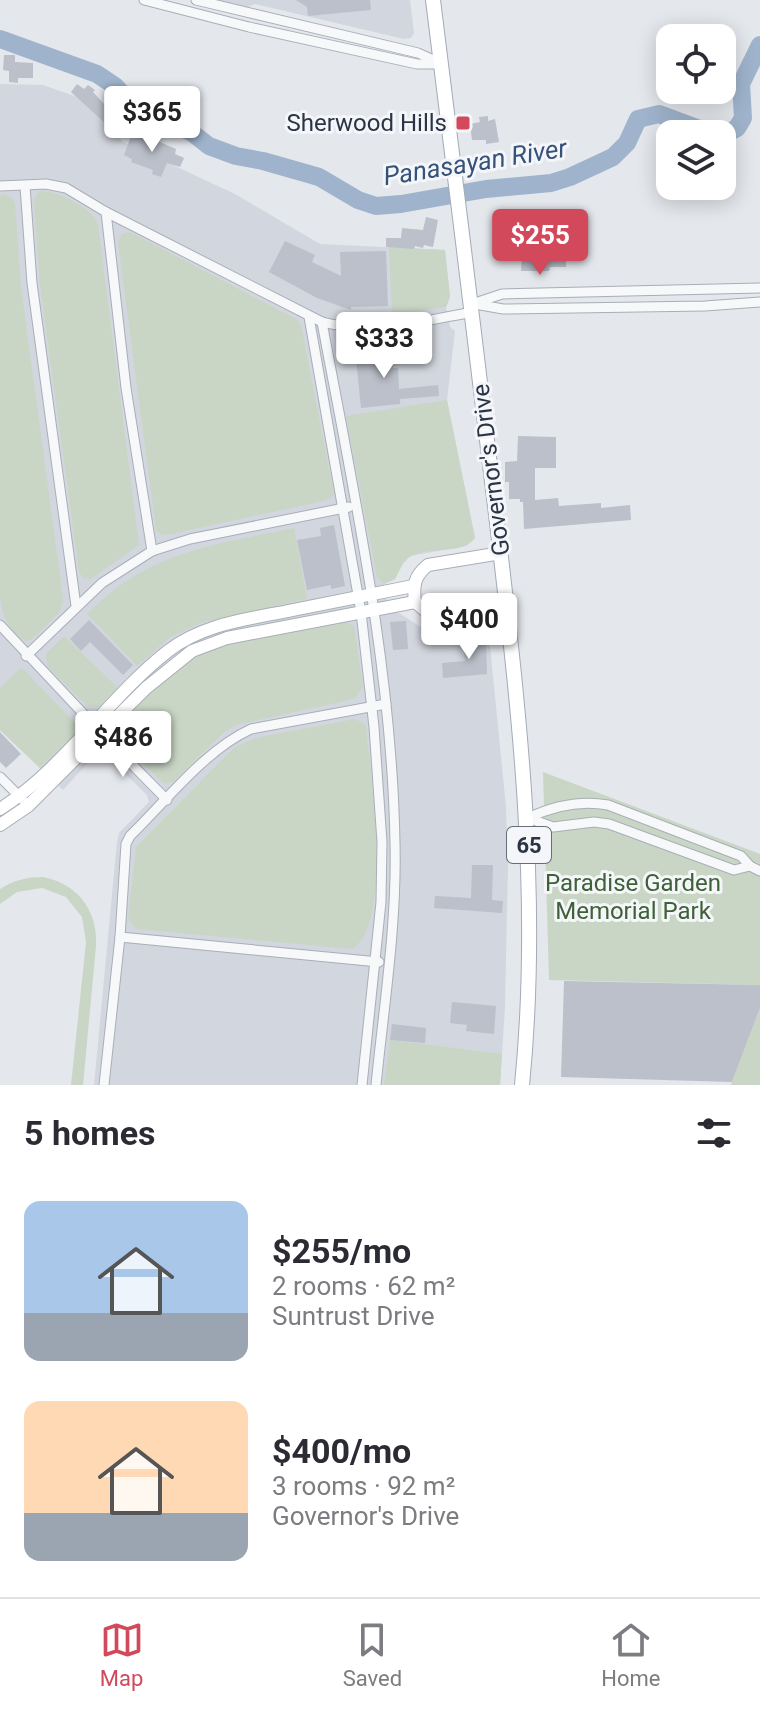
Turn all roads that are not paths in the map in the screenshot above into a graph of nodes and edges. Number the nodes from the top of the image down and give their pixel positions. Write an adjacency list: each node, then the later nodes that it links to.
1 (144, 0): 4 (street)
2 (196, 0): 4 (street)
3 (433, 0): 4 (main road, Governor's Drive / 65)
4 (441, 64): 10 (main road, Governor's Drive / 65)
5 (0, 186): 6 (street)
6 (25, 186): 7 (street); 21 (street)
7 (106, 212): 11 (street); 15 (street)
8 (760, 288): 10 (street)
9 (760, 302): 10 (street)
10 (472, 308): 12 (street); 16 (main road, Governor's Drive / 65)
11 (309, 317): 12 (street); 14 (street)
12 (322, 322): 13 (street)
13 (356, 506): 14 (street); 18 (street)
14 (343, 508): 15 (street); 19 (street)
15 (152, 551): 21 (street)
16 (501, 553): 17 (street); 22 (main road, Governor's Drive / 65)
17 (413, 586): 18 (street); 20 (street)
18 (372, 594): 19 (street); 23 (street)
19 (358, 597): 24 (street); 29 (street)
20 (415, 602): 22 (street); 23 (street)
21 (76, 606): 26 (street)
22 (507, 606): 36 (main road, Governor's Drive / 65)
23 (375, 609): 24 (street); 27 (street)
24 (361, 612): 28 (street); 30 (street)
25 (0, 625): 26 (street)
26 (26, 656): 29 (street)
27 (386, 704): 28 (street); 42 (street)
28 (372, 707): 33 (street); 41 (street)
29 (92, 723): 30 (street); 32 (street)
30 (102, 734): 33 (street); 34 (street)
31 (0, 777): 32 (street)
32 (18, 796): 34 (street); 35 (street)
33 (167, 800): 40 (street)
34 (28, 806): 37 (street)
35 (0, 809)
36 (528, 818): 38 (street); 38 (street); 46 (main road, Governor's Drive / 65)
37 (0, 825)
38 (750, 866): 39 (street)
39 (760, 871)
40 (120, 937): 41 (street); 43 (street)
41 (374, 962): 42 (street); 44 (street)
42 (388, 963): 45 (street)
43 (104, 1085)
44 (362, 1085)
45 (376, 1085)
46 (522, 1085)

